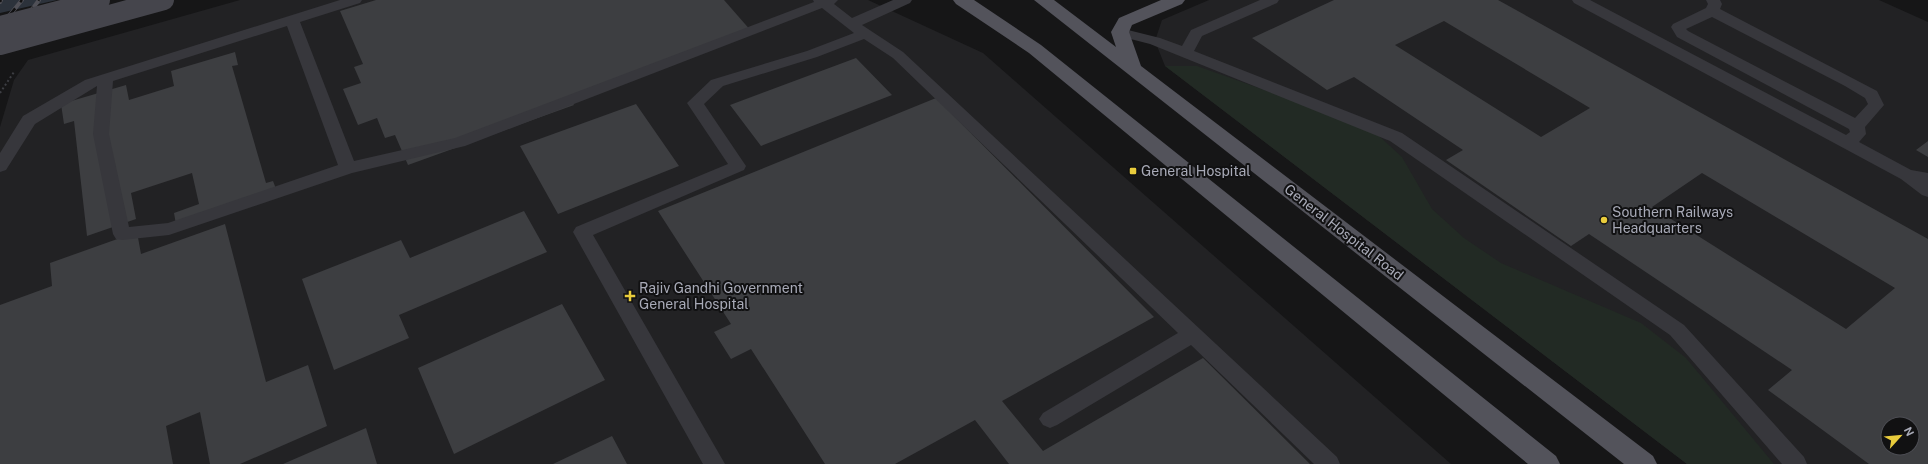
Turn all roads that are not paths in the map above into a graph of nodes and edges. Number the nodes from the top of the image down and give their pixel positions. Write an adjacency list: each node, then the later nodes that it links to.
1 (100, 0): 14 (main road, bridge)
2 (164, 0): 17 (main road, bridge)
3 (355, 0): 12 (lane)
4 (905, 0): 13 (lane)
5 (962, 0): 32 (main road)
6 (1043, 0): 19 (main road, General Hospital Road)
7 (1176, 0): 15 (main road)
8 (1272, 0): 18 (lane)
9 (1580, 0): 22 (lane)
10 (825, 1): 13 (lane); 24 (lane)
11 (1712, 5): 21 (lane); 21 (lane)
12 (292, 20): 20 (lane); 24 (lane)
13 (851, 24): 16 (lane)
14 (0, 26)
15 (1120, 32): 18 (lane); 19 (main road)
16 (867, 33): 28 (lane); 30 (lane)
17 (0, 45)
18 (1186, 53): 34 (lane)
19 (1132, 68): 33 (main road, General Hospital Road)
20 (105, 78): 23 (lane); 24 (lane)
21 (1857, 126): 22 (lane)
22 (1847, 143): 25 (lane)
23 (0, 166)
24 (348, 168)
25 (1907, 175): 26 (lane); 27 (lane)
26 (1928, 179)
27 (1928, 191)
28 (1192, 334): 29 (lane); 31 (lane)
29 (1050, 419)
30 (714, 464)
31 (1329, 464)
32 (1548, 464)
33 (1644, 464)
34 (1796, 464)

